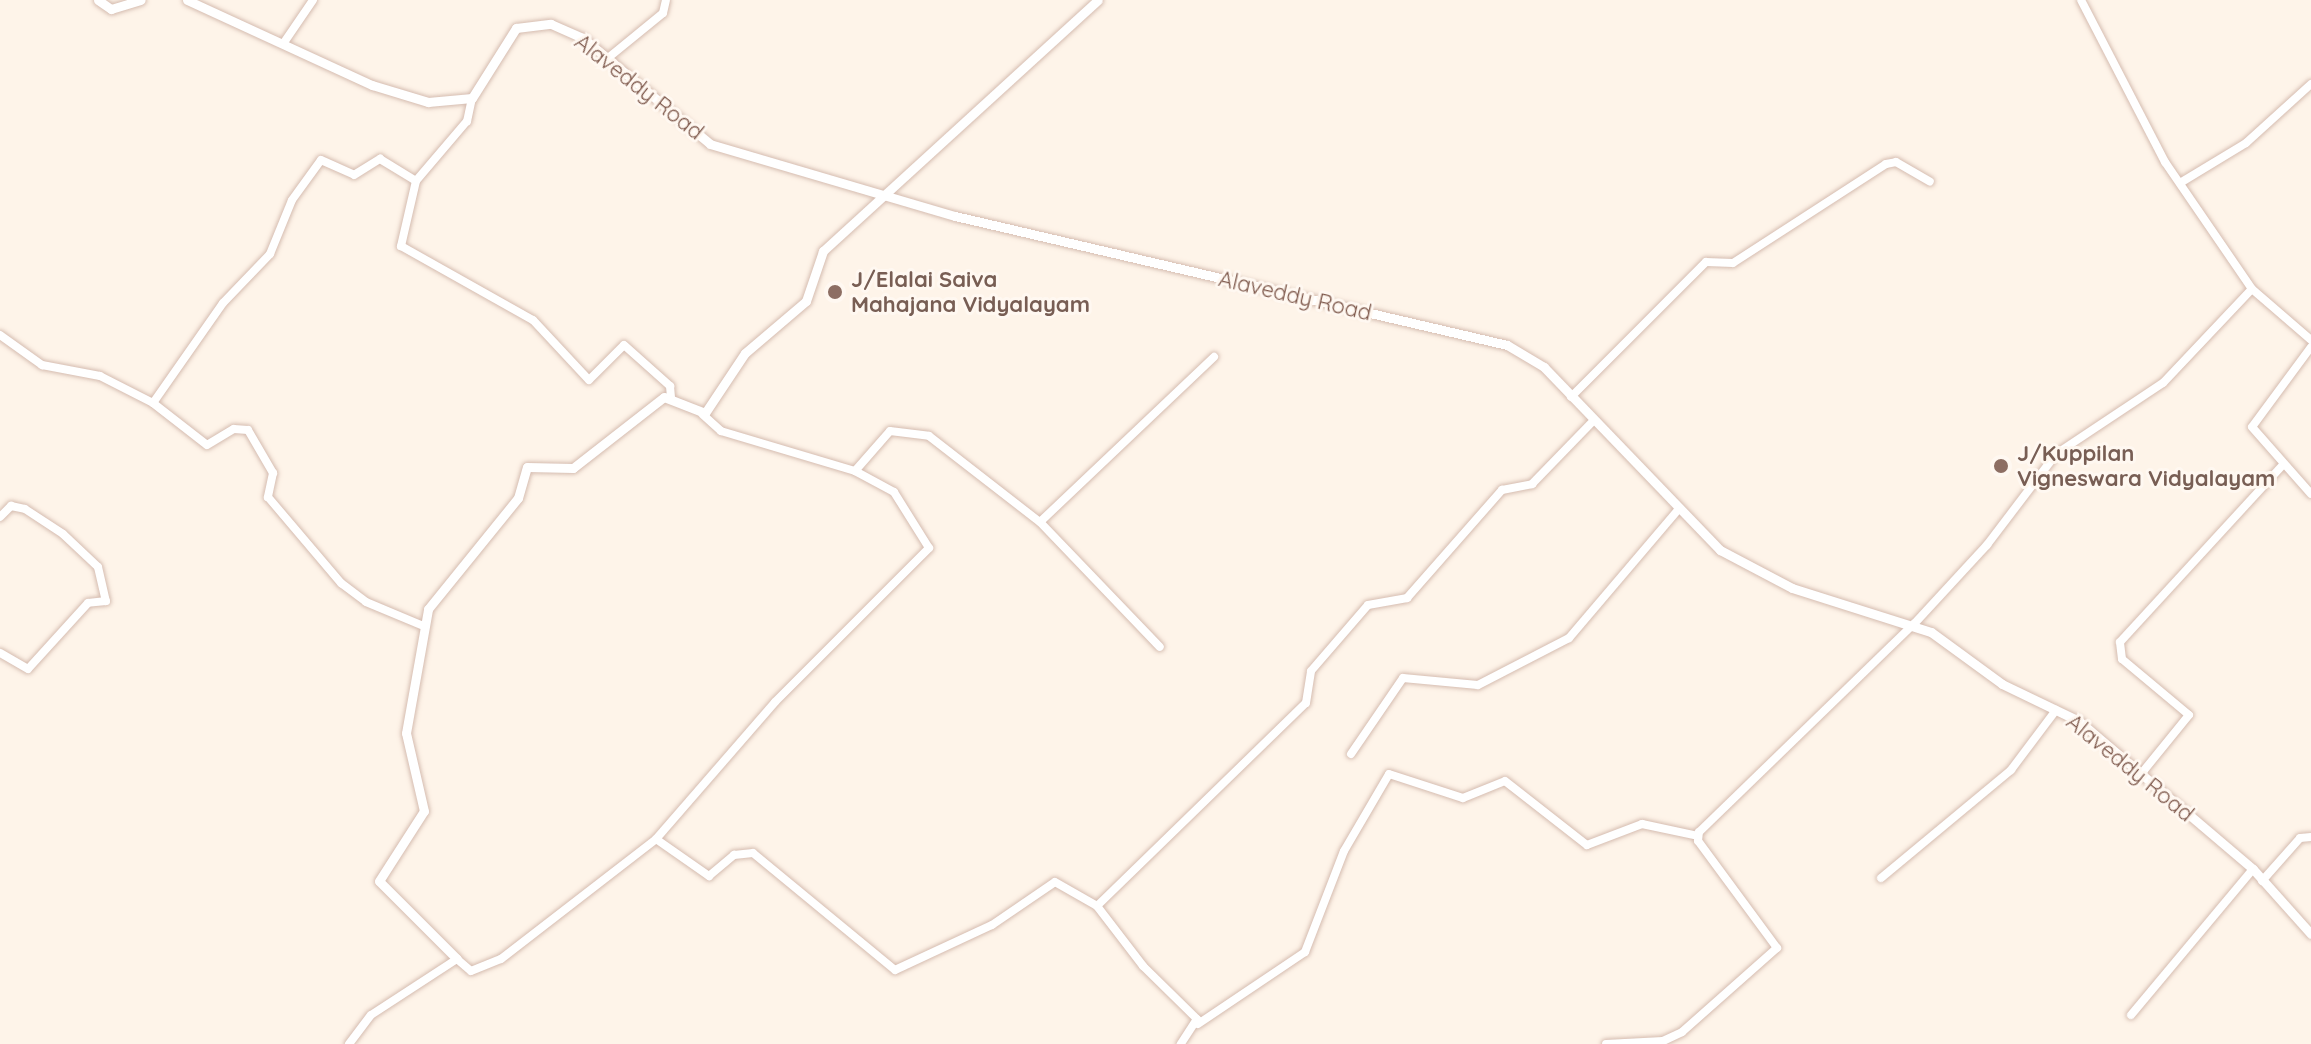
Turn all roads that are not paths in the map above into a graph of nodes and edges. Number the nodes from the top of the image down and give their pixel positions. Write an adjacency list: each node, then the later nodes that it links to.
1 (98, 0): 2 (street)
2 (141, 0)
3 (187, 0): 8 (street)
4 (313, 0): 8 (street)
5 (666, 0): 9 (street)
6 (1098, 0): 15 (street)
7 (2081, 0): 14 (street)
8 (283, 44): 11 (street)
9 (608, 58): 11 (street, Alaveddy Road); 15 (street, Alaveddy Road)
10 (2311, 84): 14 (street)
11 (472, 98): 12 (street)
12 (416, 181): 22 (street); 23 (street)
13 (1930, 182): 21 (street)
14 (2180, 183): 16 (street)
15 (888, 197): 21 (street, Alaveddy Road); 24 (street)
16 (2252, 289): 18 (street); 32 (street)
17 (0, 335): 23 (street)
18 (2311, 340)
19 (2311, 347): 26 (street)
20 (1214, 357): 31 (street)
21 (1571, 397): 25 (street, Alaveddy Road)
22 (671, 398): 24 (street); 33 (street)
23 (153, 403): 33 (street)
24 (702, 414): 27 (street)
25 (1593, 421): 29 (street, Alaveddy Road); 45 (street)
26 (2283, 465): 28 (street); 38 (street)
27 (855, 471): 31 (street); 41 (street)
28 (2311, 494)
29 (1677, 511): 32 (street, Alaveddy Road); 37 (street)
30 (0, 517): 35 (street)
31 (1040, 522): 34 (street)
32 (1914, 624): 36 (street, Alaveddy Road); 39 (street)
33 (421, 625): 47 (street)
34 (1160, 647)
35 (0, 653)
36 (2056, 710): 38 (street, Alaveddy Road); 43 (street)
37 (1351, 754)
38 (2141, 774): 42 (street, Alaveddy Road)
39 (1698, 836): 49 (street); 52 (street)
40 (2311, 837): 44 (street)
41 (656, 839): 45 (street); 47 (street)
42 (2253, 869): 44 (street, Alaveddy Road); 48 (street)
43 (1881, 878)
44 (2262, 881): 46 (street, Alaveddy Road)
45 (1097, 906): 49 (street)
46 (2311, 934)
47 (457, 959): 50 (street)
48 (2131, 1015)
49 (1198, 1024): 51 (street)
50 (349, 1044)
51 (1181, 1044)
52 (1606, 1044)

